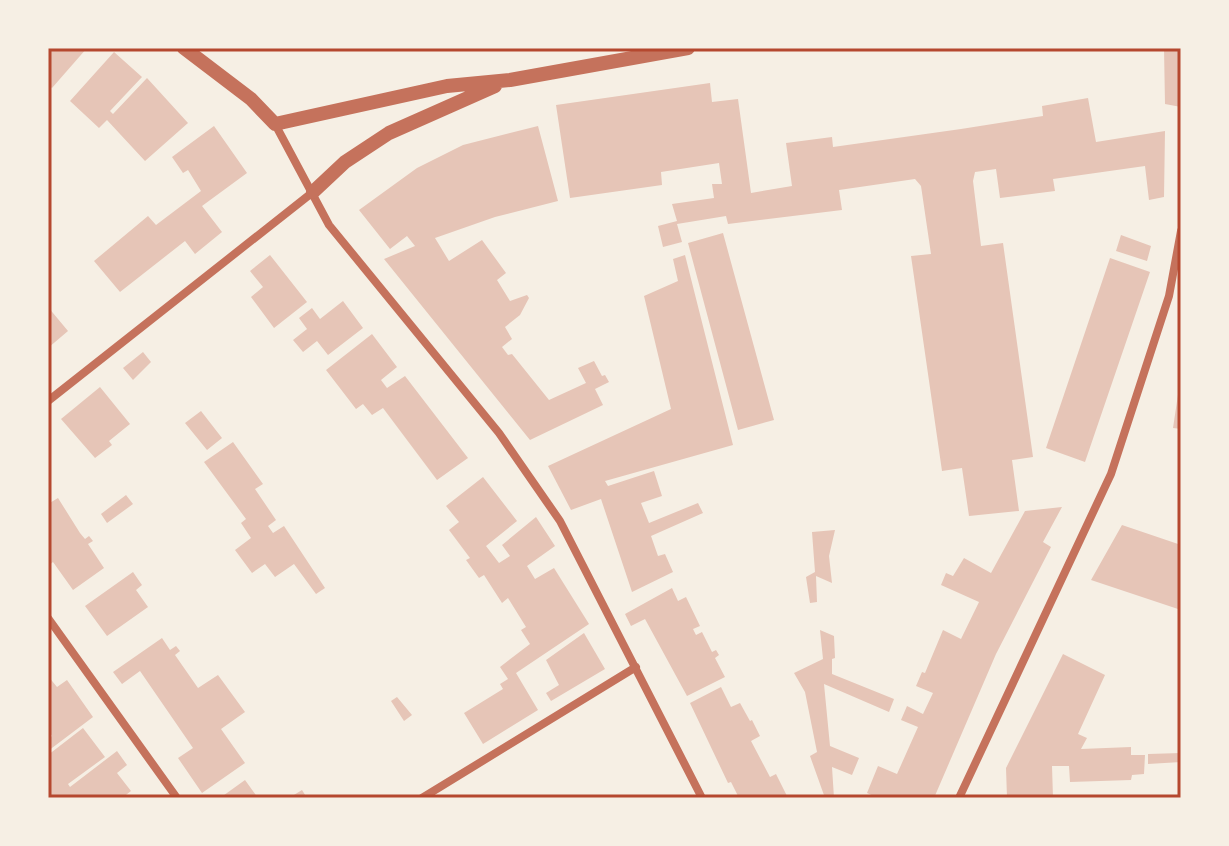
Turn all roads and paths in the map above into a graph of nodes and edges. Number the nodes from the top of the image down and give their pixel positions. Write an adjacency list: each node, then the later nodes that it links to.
1 (184, 48): 4 (street)
2 (688, 48): 3 (street)
3 (510, 80): 4 (street); 5 (street)
4 (275, 124): 5 (street)
5 (313, 192): 7 (street); 9 (street)
6 (1181, 231): 13 (street)
7 (48, 401)
8 (48, 618): 10 (street)
9 (636, 667): 11 (street); 12 (street)
10 (177, 798)
11 (422, 798)
12 (702, 798)
13 (959, 798)

